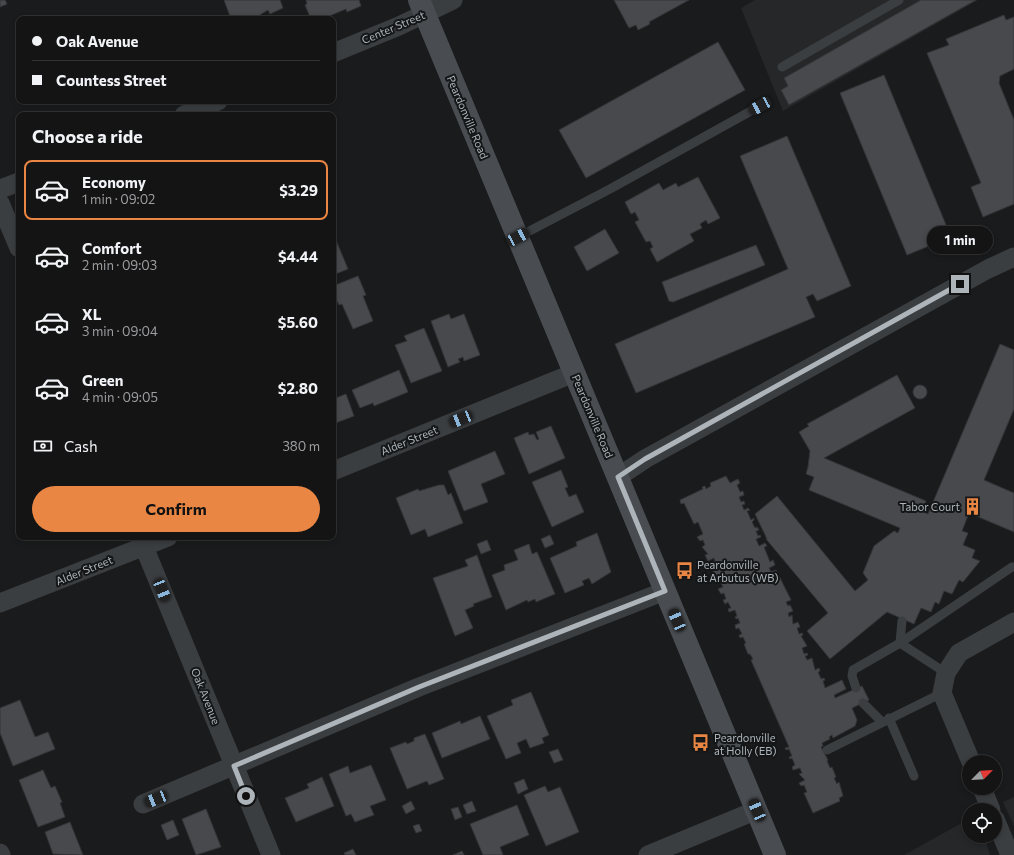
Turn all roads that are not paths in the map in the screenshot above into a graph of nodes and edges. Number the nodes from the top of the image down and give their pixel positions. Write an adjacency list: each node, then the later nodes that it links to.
1 (453, 0): 3 (street, Center Street)
2 (899, 0): 5 (lane)
3 (422, 7): 4 (street, Center Street); 12 (main road, Peardonville Road)
4 (336, 51)
5 (782, 67)
6 (212, 104): 8 (street)
7 (760, 106): 12 (lane)
8 (198, 112)
9 (16, 183): 10 (street)
10 (0, 189)
11 (0, 204): 13 (street)
12 (518, 237): 15 (main road, Peardonville Road)
13 (16, 241)
14 (1014, 257): 17 (street)
15 (574, 373): 16 (street, Alder Street); 17 (main road, Peardonville Road)
16 (336, 470)
17 (618, 477): 21 (main road, Peardonville Road)
18 (152, 540): 19 (street, Alder Street)
19 (142, 542): 22 (street, Alder Street); 33 (street, Oak Avenue)
20 (1014, 567): 25 (lane)
21 (665, 591): 33 (street); 36 (main road, Peardonville Road)
22 (0, 603)
23 (902, 621): 25 (lane)
24 (1014, 622): 26 (street)
25 (900, 643): 26 (lane); 27 (lane)
26 (946, 672): 28 (street)
27 (856, 688)
28 (942, 692): 30 (lane); 32 (street)
29 (863, 702): 30 (lane)
30 (885, 720): 31 (lane); 34 (lane)
31 (827, 750)
32 (968, 755)
33 (234, 766): 35 (street); 38 (street, Oak Avenue)
34 (914, 776)
35 (143, 804)
36 (757, 810): 39 (street); 40 (main road, Peardonville Road)
37 (1002, 836): 41 (street)
38 (271, 855)
39 (648, 855)
40 (775, 855)
41 (1010, 855)

